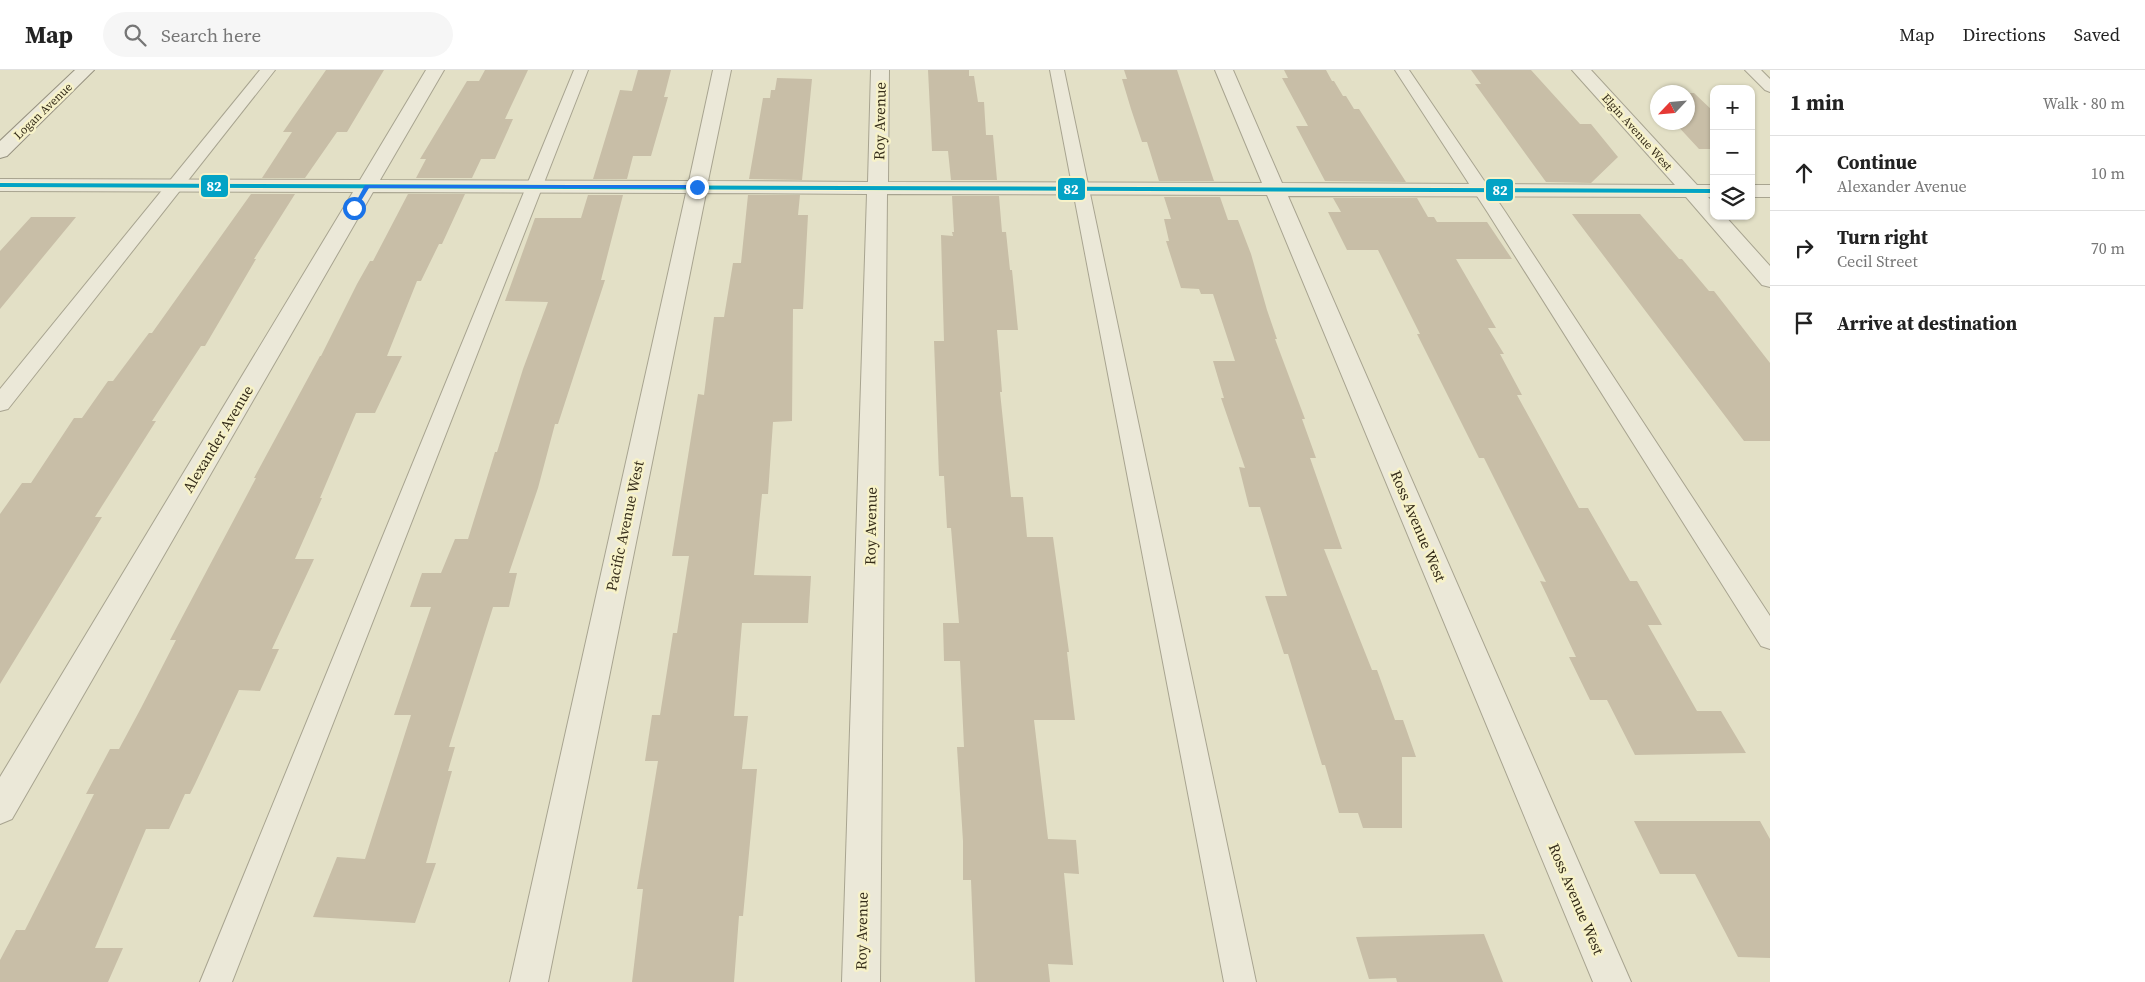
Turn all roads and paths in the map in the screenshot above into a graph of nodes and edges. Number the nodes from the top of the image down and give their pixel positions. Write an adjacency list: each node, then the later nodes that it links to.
1 (85, 70): 13 (street, Logan Avenue)
2 (268, 70): 15 (lane)
3 (436, 70): 16 (street, Alexander Avenue)
4 (581, 70): 17 (lane)
5 (722, 70): 18 (street, Pacific Avenue West)
6 (880, 70): 19 (street, Roy Avenue)
7 (1057, 70): 20 (lane)
8 (1224, 70): 21 (street, Ross Avenue West)
9 (1402, 70): 22 (lane)
10 (1581, 70): 23 (street, Elgin Avenue West)
11 (1752, 70): 12 (lane)
12 (1770, 86)
13 (0, 152)
14 (0, 185): 15 (street)
15 (176, 186): 16 (street); 30 (lane)
16 (368, 186): 17 (street); 32 (street, Alexander Avenue)
17 (535, 187): 18 (street); 33 (lane)
18 (697, 187): 19 (street); 34 (street, Pacific Avenue West)
19 (879, 188): 20 (street); 35 (street, Roy Avenue)
20 (1081, 188): 21 (street); 36 (lane)
21 (1274, 188): 22 (street); 37 (street, Ross Avenue West)
22 (1481, 190): 23 (street); 31 (lane)
23 (1691, 191): 24 (street); 27 (street, Elgin Avenue West)
24 (1710, 191)
25 (1755, 191): 26 (street)
26 (1770, 191)
27 (1710, 212)
28 (1718, 220): 29 (street, Elgin Avenue West)
29 (1770, 280)
30 (0, 404)
31 (1770, 638)
32 (0, 808)
33 (216, 982)
34 (529, 982)
35 (861, 982)
36 (1240, 982)
37 (1612, 982)

